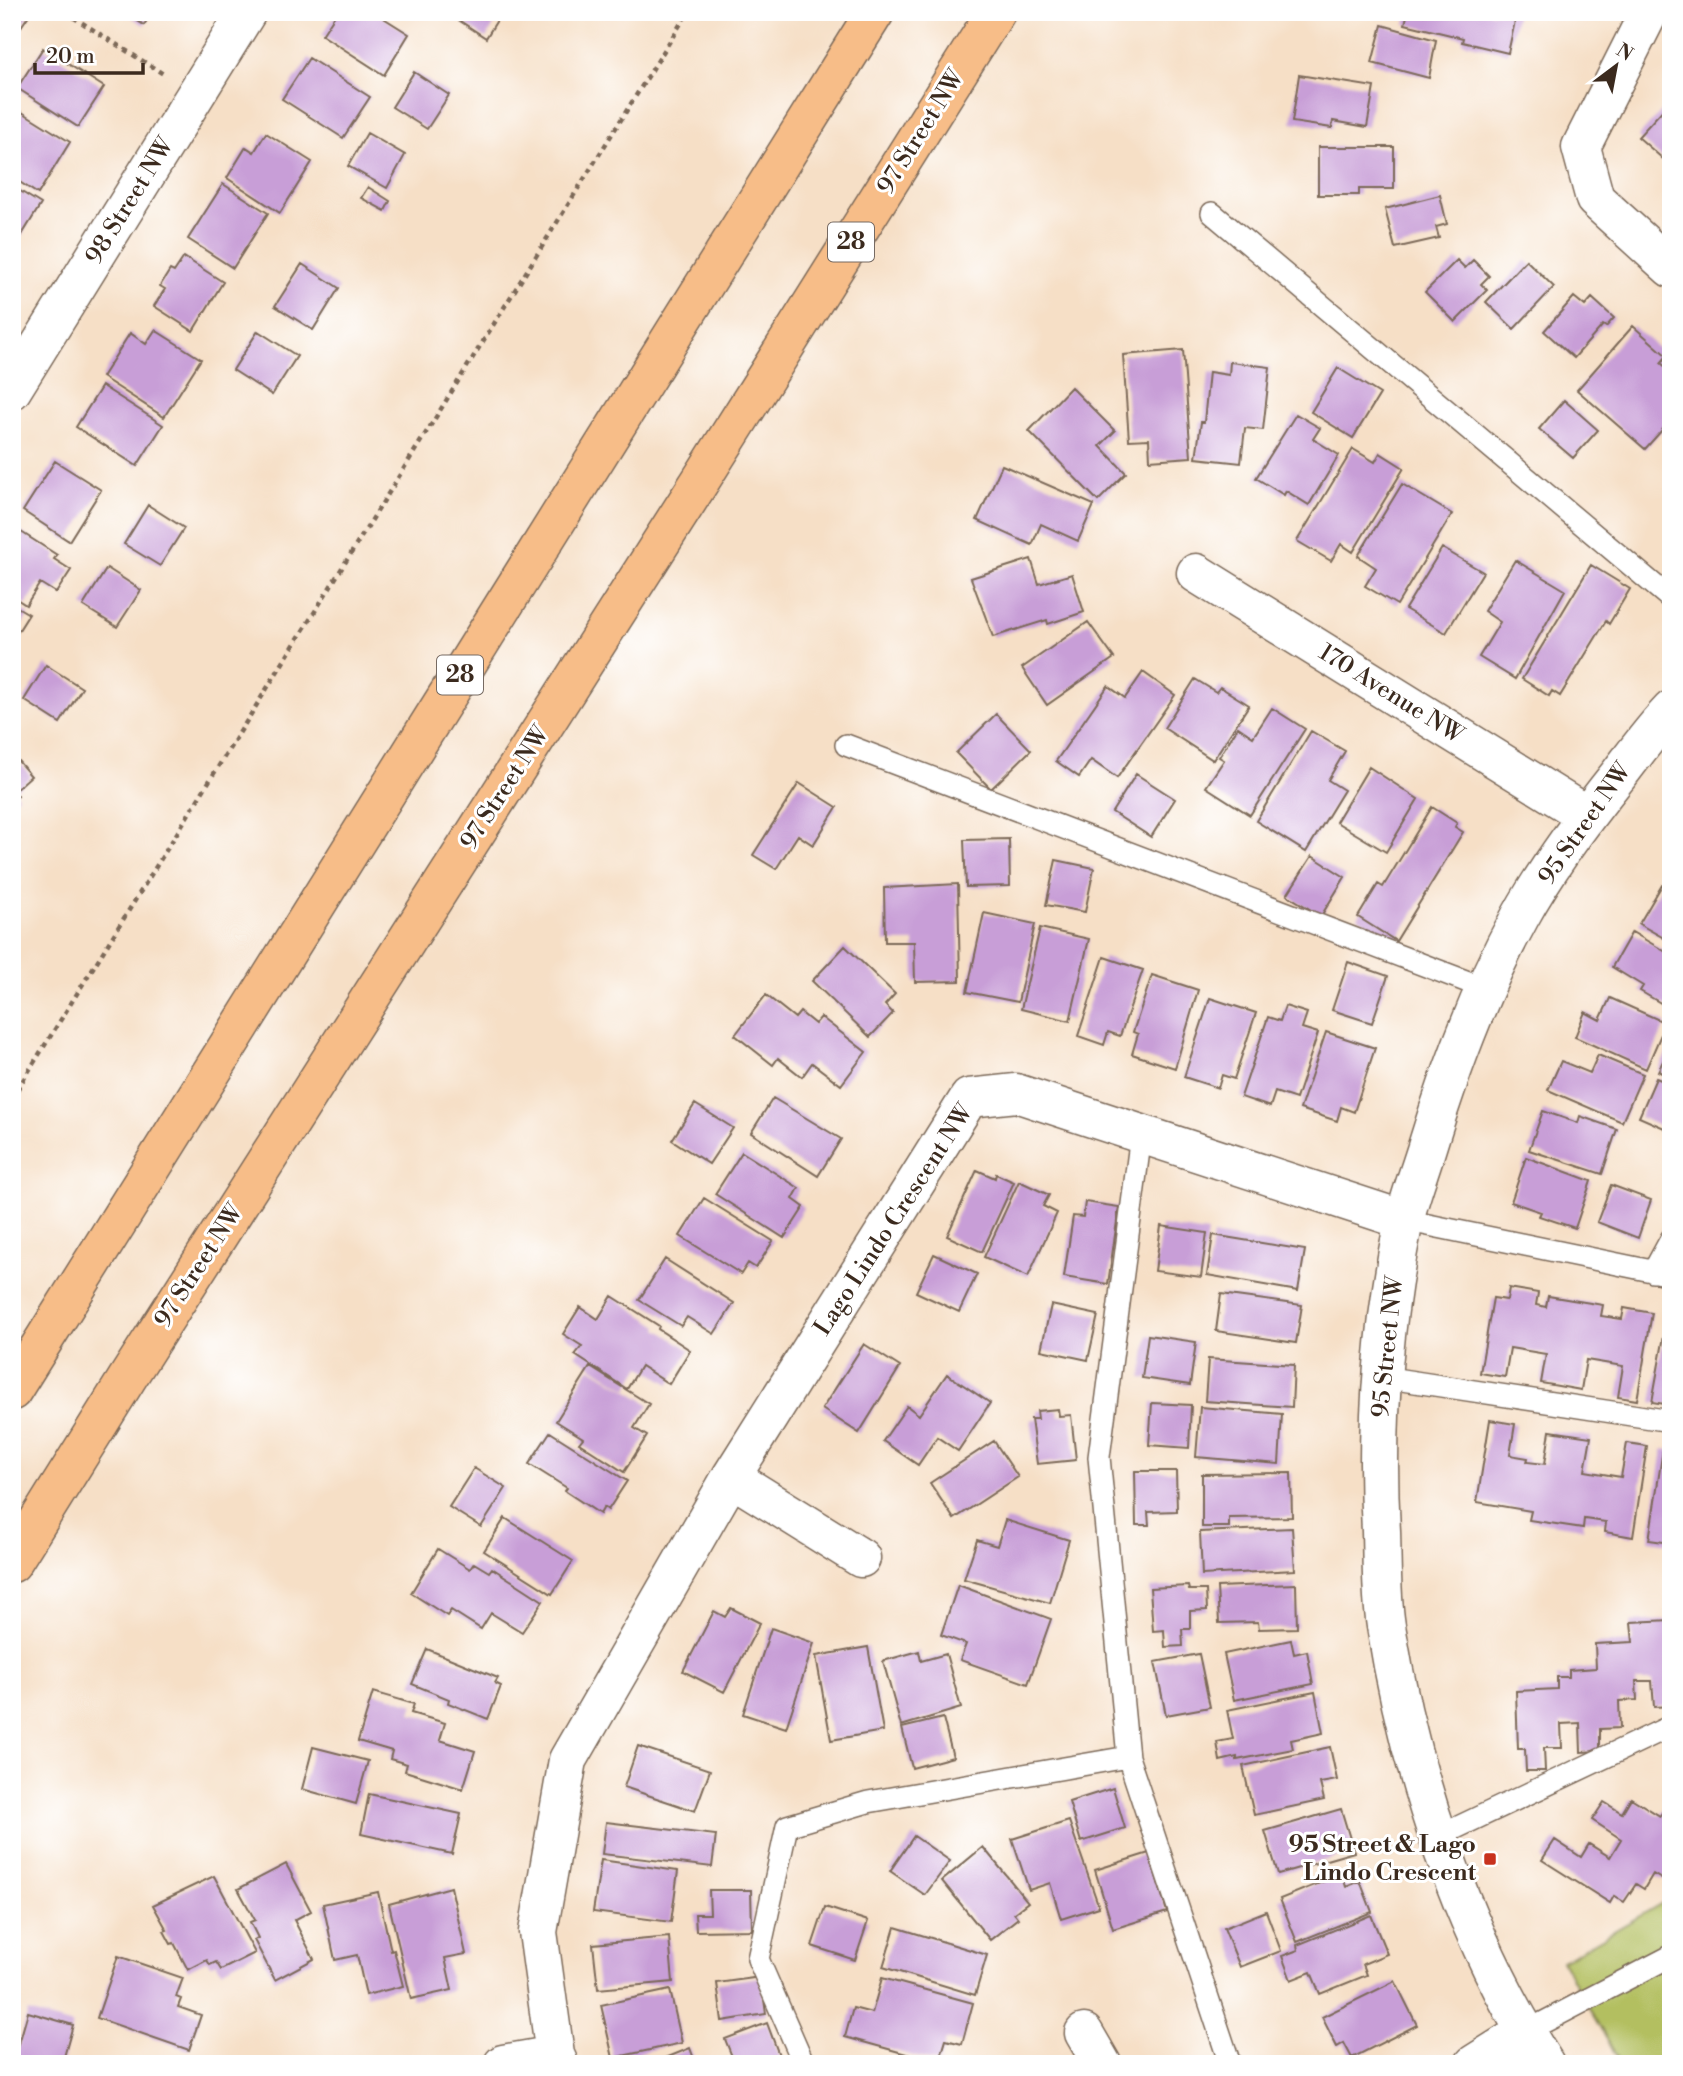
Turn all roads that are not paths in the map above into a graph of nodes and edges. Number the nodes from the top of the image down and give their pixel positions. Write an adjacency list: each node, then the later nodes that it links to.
1 (247, 12): 7 (street, 98 Street NW)
2 (875, 12): 19 (main road, 28)
3 (996, 12): 23 (main road, 97 Street NW / 28)
4 (1649, 12): 6 (street)
5 (1212, 213): 9 (lane)
6 (1671, 268)
7 (12, 390)
8 (1196, 573): 12 (street, 170 Avenue NW)
9 (1671, 599)
10 (1671, 710): 12 (street, 95 Street NW)
11 (846, 745): 13 (lane)
12 (1586, 815): 13 (street, 95 Street NW)
13 (1484, 988): 15 (street, 95 Street NW)
14 (1141, 1135): 15 (street, Lago Lindo Crescent NW); 21 (street, Lago Lindo Crescent NW); 25 (lane)
15 (1404, 1220): 17 (lane); 18 (street, 95 Street NW)
16 (1671, 1239): 17 (lane)
17 (1662, 1274)
18 (1382, 1377): 20 (lane); 26 (street, 95 Street NW)
19 (12, 1391)
20 (1671, 1421)
21 (731, 1477): 22 (street); 29 (street, Lago Lindo Crescent NW)
22 (861, 1558)
23 (12, 1563)
24 (1671, 1726): 26 (lane)
25 (1128, 1757): 31 (lane); 32 (lane)
26 (1439, 1836): 28 (street, 95 Street NW)
27 (1671, 1956): 28 (lane)
28 (1525, 2032): 33 (street); 34 (street, 95 Street NW)
29 (557, 2059): 30 (street, Lago Lindo Crescent NW)
30 (503, 2064)
31 (804, 2064)
32 (1230, 2064)
33 (1474, 2064)
34 (1545, 2064)

